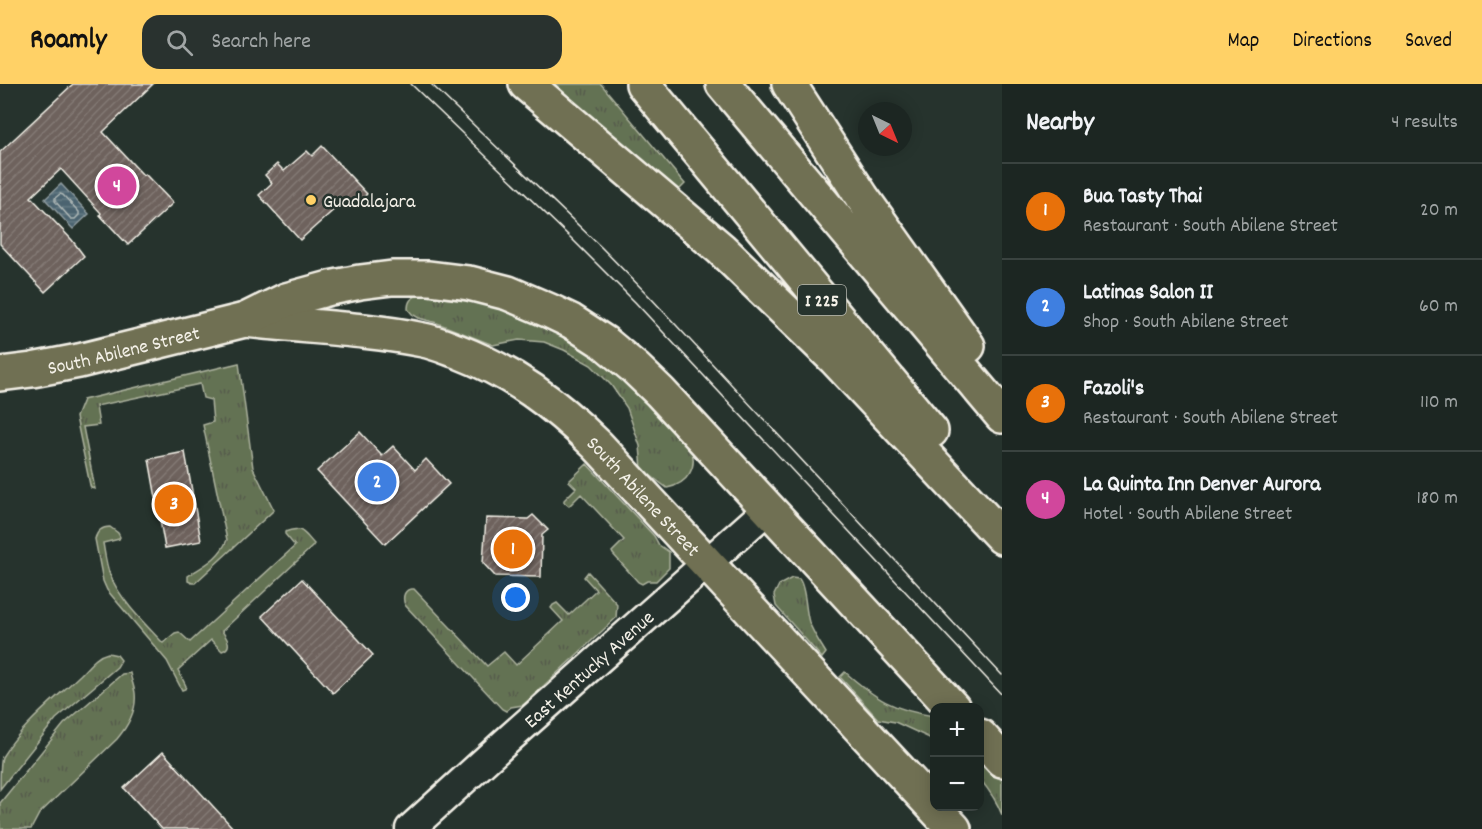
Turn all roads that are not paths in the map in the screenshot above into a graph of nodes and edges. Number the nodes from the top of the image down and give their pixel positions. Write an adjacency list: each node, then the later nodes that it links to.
1 (526, 84): 11 (main road)
2 (643, 84): 10 (main road, I 225)
3 (723, 84): 8 (main road)
4 (789, 84): 7 (main road)
5 (245, 320): 6 (main road, South Abilene Street); 9 (main road, South Abilene Street); 12 (main road, South Abilene Street)
6 (0, 374)
7 (1002, 394)
8 (1002, 416)
9 (768, 509): 12 (street, East Kentucky Avenue); 13 (main road, South Abilene Street)
10 (1002, 516)
11 (1002, 537)
12 (707, 563): 16 (street, East Kentucky Avenue); 17 (main road, South Abilene Street)
13 (948, 703)
14 (984, 740): 15 (main road)
15 (1002, 760)
16 (410, 829)
17 (954, 829)

